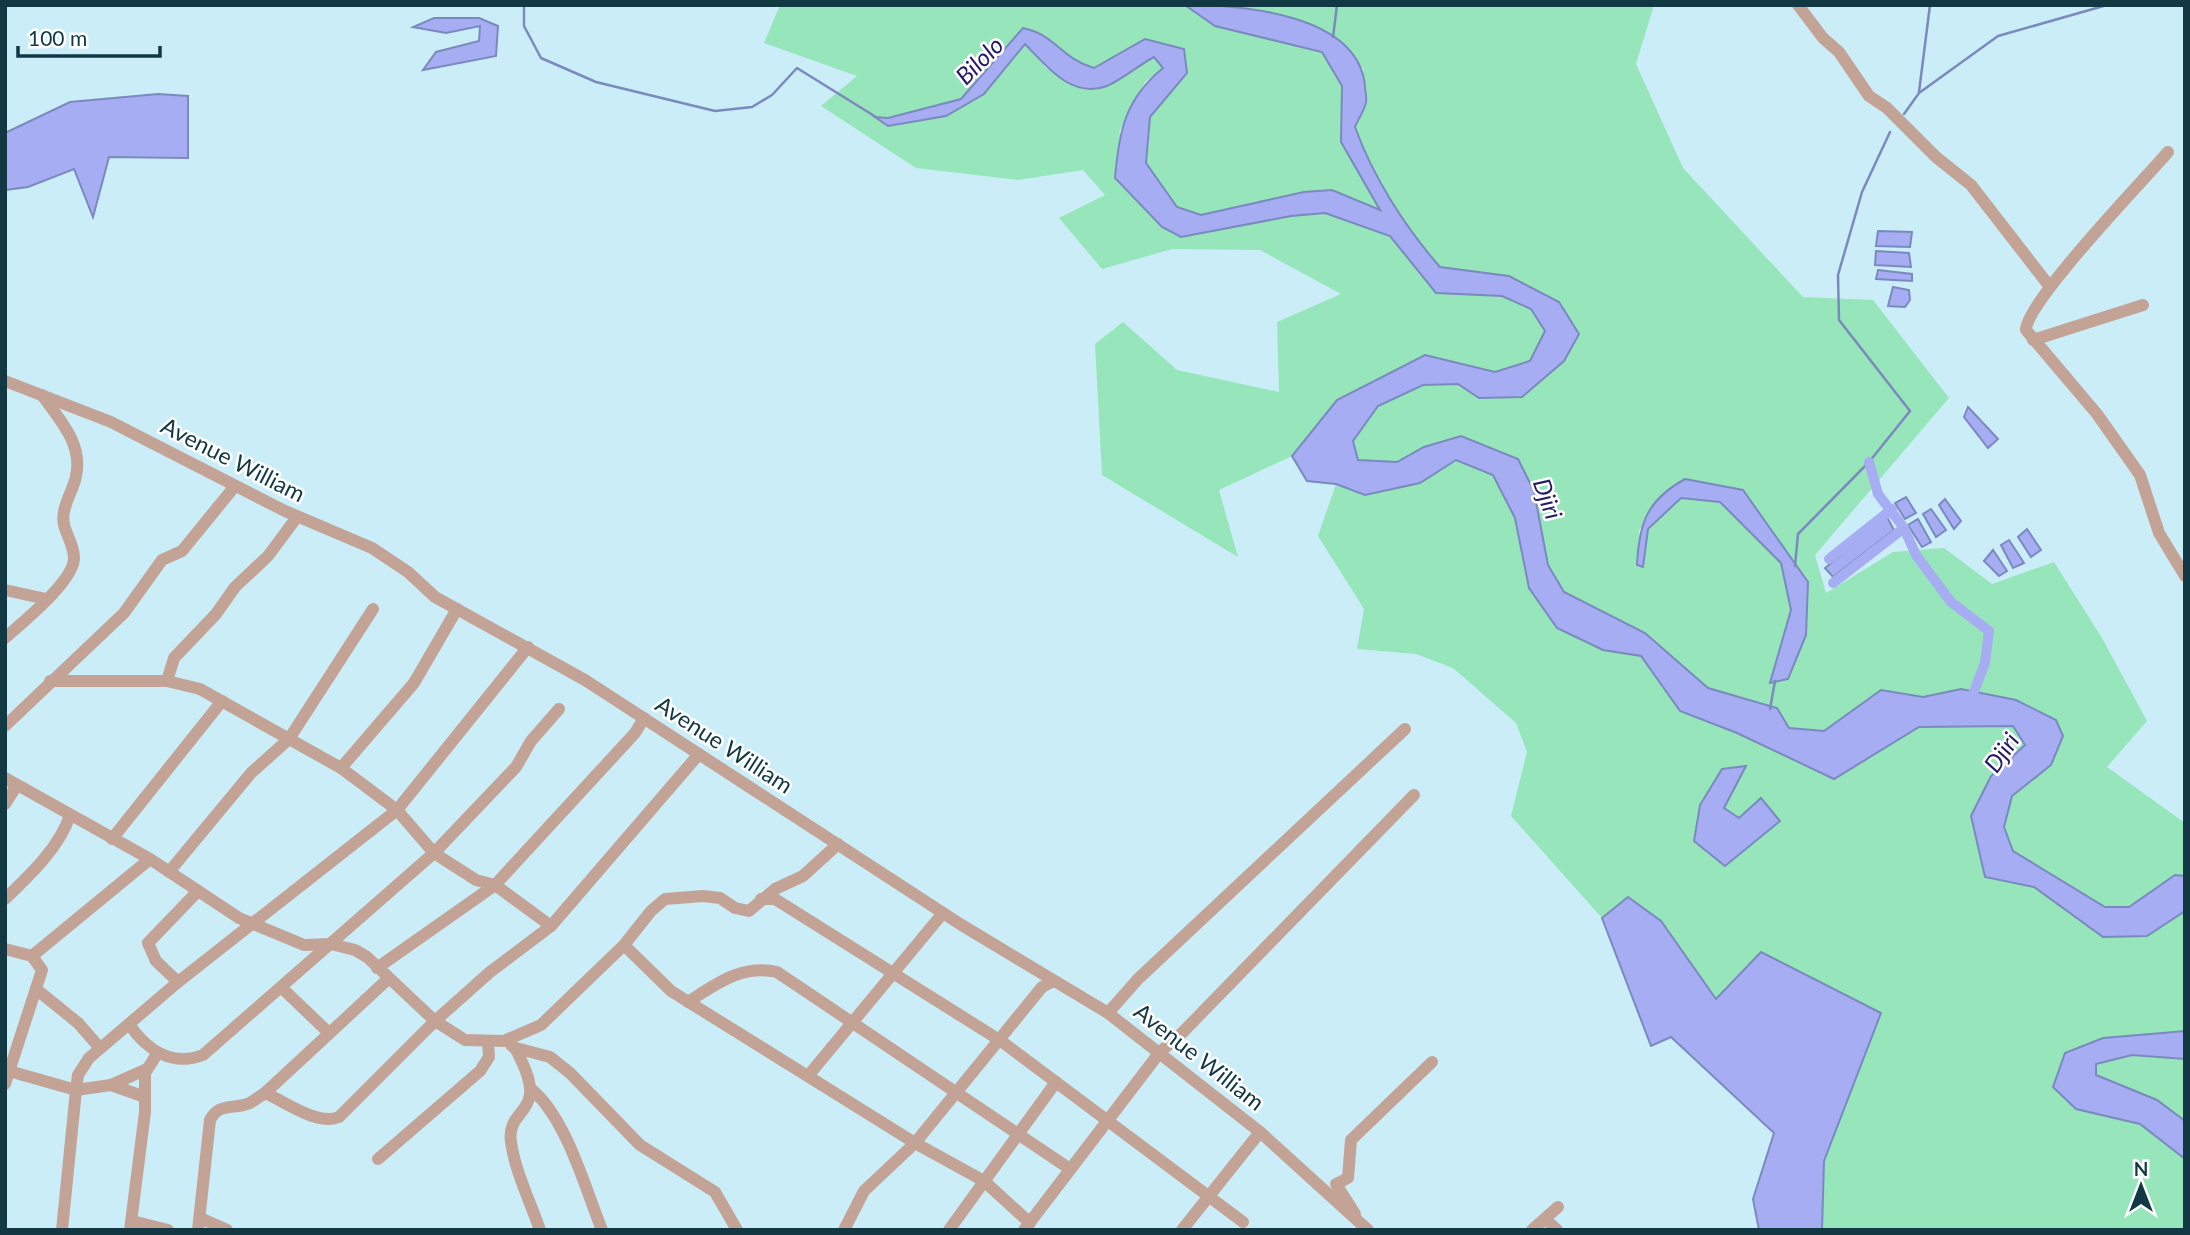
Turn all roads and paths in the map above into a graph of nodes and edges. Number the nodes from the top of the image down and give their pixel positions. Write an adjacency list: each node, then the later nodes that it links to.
1 (1798, 5): 3 (street)
2 (2168, 152): 3 (street)
3 (2050, 287): 5 (street)
4 (2143, 305): 5 (street)
5 (2033, 340): 10 (street)
6 (5, 381): 7 (street, Avenue William)
7 (42, 395): 8 (street, Avenue William); 12 (street)
8 (235, 486): 9 (street, Avenue William); 17 (street)
9 (297, 517): 14 (street, Avenue William); 18 (street)
10 (2185, 576)
11 (5, 590): 12 (street)
12 (46, 599): 15 (street)
13 (373, 609): 24 (street)
14 (457, 609): 16 (street, Avenue William); 26 (street)
15 (5, 638)
16 (528, 647): 21 (street, Avenue William); 31 (street)
17 (50, 681): 18 (street); 22 (street)
18 (167, 681): 19 (street)
19 (222, 701): 24 (street); 33 (street)
20 (559, 709): 35 (street)
21 (644, 718): 25 (street, Avenue William); 38 (street)
22 (5, 726)
23 (1405, 729): 57 (street)
24 (289, 739): 26 (street); 37 (street)
25 (699, 754): 34 (street, Avenue William); 44 (street)
26 (341, 768): 31 (street)
27 (5, 778): 28 (street)
28 (18, 785): 30 (street); 32 (street)
29 (1414, 795): 66 (street)
30 (5, 804)
31 (397, 810): 35 (street); 43 (street)
32 (70, 815): 33 (street); 40 (street)
33 (112, 839): 36 (street)
34 (838, 844): 41 (street); 42 (street, Avenue William)
35 (434, 853): 38 (street); 45 (street)
36 (150, 859): 37 (street); 48 (street)
37 (169, 872): 39 (street)
38 (495, 885): 44 (street); 49 (street)
39 (198, 891): 43 (street); 53 (street)
40 (5, 899)
41 (761, 899): 46 (street); 50 (street)
42 (943, 913): 50 (street); 52 (street, Avenue William)
43 (252, 924): 45 (street); 53 (street)
44 (551, 926): 58 (street)
45 (331, 944): 49 (street); 55 (street)
46 (624, 945): 56 (street); 64 (street)
47 (5, 949): 48 (street)
48 (32, 956): 54 (street)
49 (377, 968): 51 (street)
50 (893, 973): 59 (street); 62 (street)
51 (388, 979): 58 (street); 61 (street)
52 (1054, 981): 57 (street, Avenue William); 62 (street)
53 (178, 982): 60 (street)
54 (36, 989): 65 (street); 71 (street)
55 (283, 989): 61 (street); 67 (street)
56 (688, 1002): 59 (street); 70 (street)
57 (1108, 1013): 66 (street, Avenue William)
58 (435, 1021): 63 (street); 76 (street)
59 (851, 1021): 70 (street); 77 (street)
60 (129, 1024): 65 (street); 67 (street)
61 (329, 1033): 76 (street)
62 (1001, 1041): 72 (street); 77 (street)
63 (488, 1042): 64 (street); 83 (street)
64 (510, 1044): 74 (street); 99 (street)
65 (100, 1048): 75 (street)
66 (1160, 1052): 79 (street); 80 (street, Avenue William)
67 (158, 1055): 69 (street)
68 (1432, 1062): 93 (street)
69 (147, 1069): 73 (street); 78 (street)
70 (808, 1076): 82 (street)
71 (7, 1078): 75 (street)
72 (1056, 1082): 79 (street); 81 (street)
73 (111, 1085): 75 (street); 78 (street)
74 (531, 1089): 97 (street); 98 (street)
75 (76, 1090): 94 (street)
76 (265, 1093): 90 (street)
77 (956, 1094): 81 (street); 82 (street)
78 (145, 1097): 91 (street)
79 (1108, 1121): 84 (street); 86 (street)
80 (1260, 1132): 86 (street); 93 (street, Avenue William)
81 (1016, 1134): 84 (street); 85 (street)
82 (915, 1143): 85 (street); 100 (street)
83 (378, 1159)
84 (1070, 1169): 92 (street)
85 (984, 1181): 92 (street); 101 (street)
86 (1208, 1194): 89 (street); 102 (street)
87 (1558, 1207): 88 (street)
88 (1545, 1219): 103 (street); 104 (street)
89 (1243, 1222)
90 (199, 1224): 96 (street)
91 (131, 1225): 95 (street)
92 (1027, 1226)
93 (1364, 1226)
94 (62, 1230)
95 (168, 1230)
96 (227, 1230)
97 (540, 1230)
98 (602, 1230)
99 (737, 1230)
100 (844, 1230)
101 (949, 1230)
102 (1182, 1230)
103 (1532, 1230)
104 (1557, 1230)

